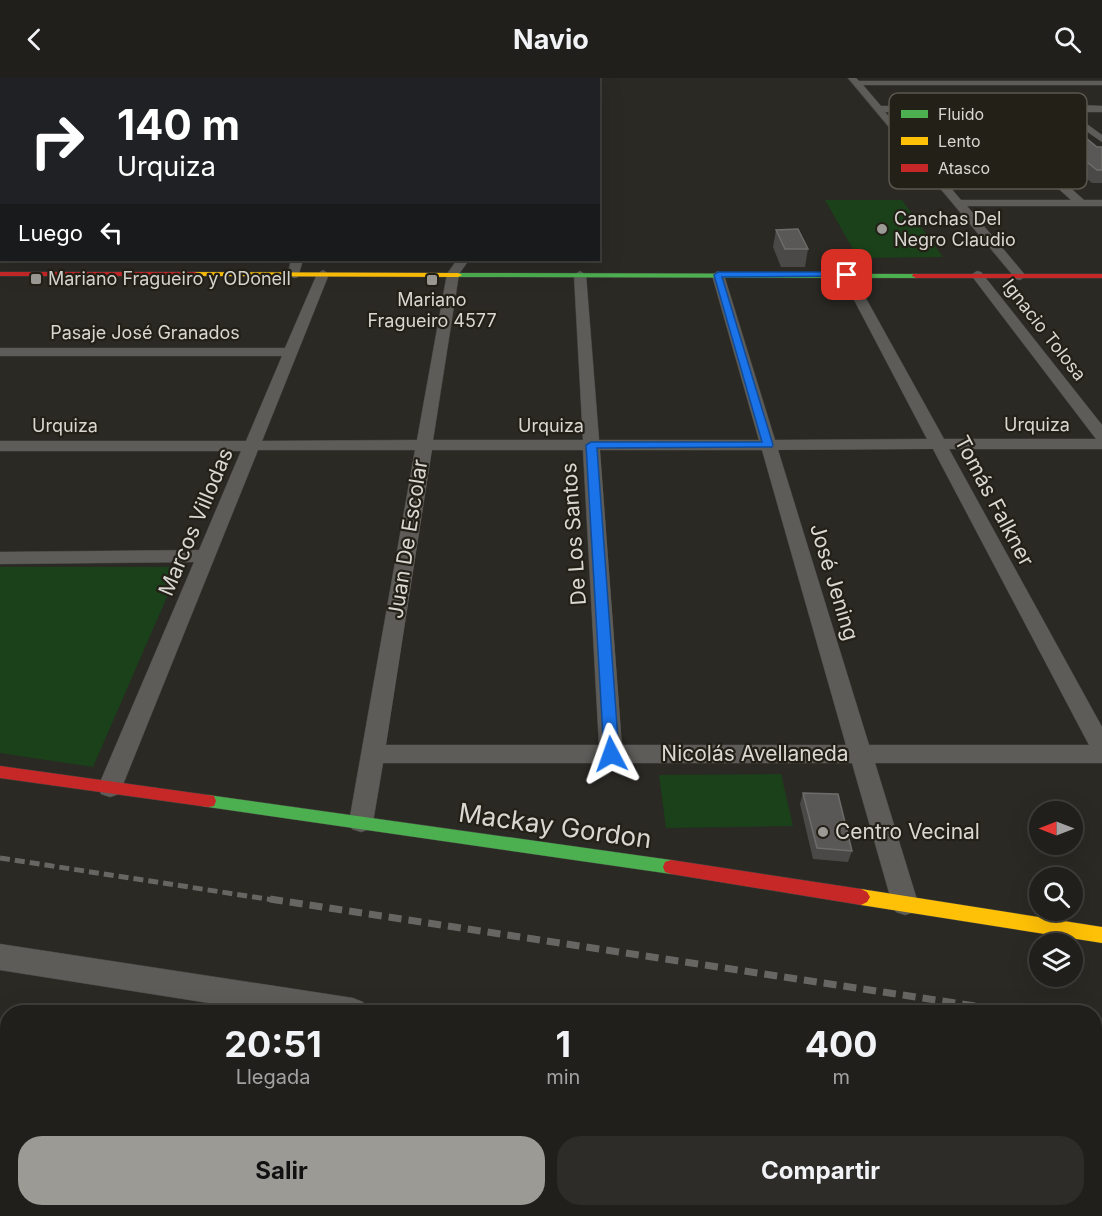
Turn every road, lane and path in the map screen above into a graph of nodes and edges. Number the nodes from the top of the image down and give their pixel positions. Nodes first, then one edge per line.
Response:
1 (1023, 80) edge
2 (854, 81) edge
3 (1102, 83) edge
4 (1040, 93) edge
5 (878, 109) junction
6 (889, 109) edge
7 (889, 122) edge
8 (1087, 129) edge
9 (1087, 140) edge
10 (1102, 140) edge
11 (946, 189) edge
12 (1066, 189) edge
13 (958, 203) junction
14 (1081, 203) junction
15 (1102, 203) edge
16 (297, 261) edge
17 (462, 261) edge
18 (0, 274) edge
19 (294, 274) junction
20 (323, 274) junction
21 (453, 274) junction
22 (580, 275) junction
23 (718, 275) junction
24 (847, 275) junction
25 (977, 275) junction
26 (1020, 276) junction
27 (1102, 276) edge
28 (0, 352) edge
29 (290, 352) junction
30 (1102, 436) edge
31 (1102, 444) edge
32 (252, 445) junction
33 (423, 445) junction
34 (591, 445) junction
35 (768, 445) junction
36 (938, 445) junction
37 (0, 446) edge
38 (206, 556) junction
39 (0, 558) edge
40 (1102, 748) edge
41 (372, 754) junction
42 (611, 754) junction
43 (860, 754) junction
44 (1102, 754) edge
45 (0, 772) edge
46 (110, 787) junction
47 (361, 822) junction
48 (905, 903) junction
49 (1102, 935) edge
50 (0, 957) edge
51 (308, 1005) edge

1 - 2 street
1 - 3 street
1 - 4 street
2 - 5 street
5 - 6 street
5 - 7 street
8 - 10 street
9 - 10 street
11 - 13 street
12 - 14 street
13 - 14 street
13 - 26 street
14 - 15 street
16 - 19 street
17 - 21 street, Juan De Escolar
18 - 19 main road
19 - 20 main road
20 - 21 main road
20 - 29 street, Marcos Villodas
21 - 22 main road
21 - 33 street, Juan De Escolar
22 - 23 main road
22 - 34 street, De Los Santos
23 - 24 main road
23 - 35 street, José Jening
24 - 25 main road
24 - 36 street, Tomás Falkner
25 - 26 main road
25 - 30 street, Ignacio Tolosa
26 - 27 main road
28 - 29 street, Pasaje José Granados
29 - 32 street, Marcos Villodas
31 - 36 street, Urquiza
32 - 33 street, Urquiza
32 - 37 street, Urquiza
32 - 38 street, Marcos Villodas
33 - 34 street, Urquiza
33 - 41 street, Juan De Escolar
34 - 35 street, Urquiza
34 - 42 street, De Los Santos
35 - 36 street, Urquiza
35 - 43 street, José Jening
36 - 40 street, Tomás Falkner
38 - 39 street
38 - 46 street, Marcos Villodas
41 - 42 street, Nicolás Avellaneda
41 - 47 street, Juan De Escolar
42 - 43 street, Nicolás Avellaneda
43 - 44 street, Nicolás Avellaneda
43 - 48 street, José Jening
45 - 46 main road, Mackay Gordon
46 - 47 main road, Mackay Gordon
47 - 48 main road, Mackay Gordon
48 - 49 main road, Mackay Gordon
50 - 51 street

